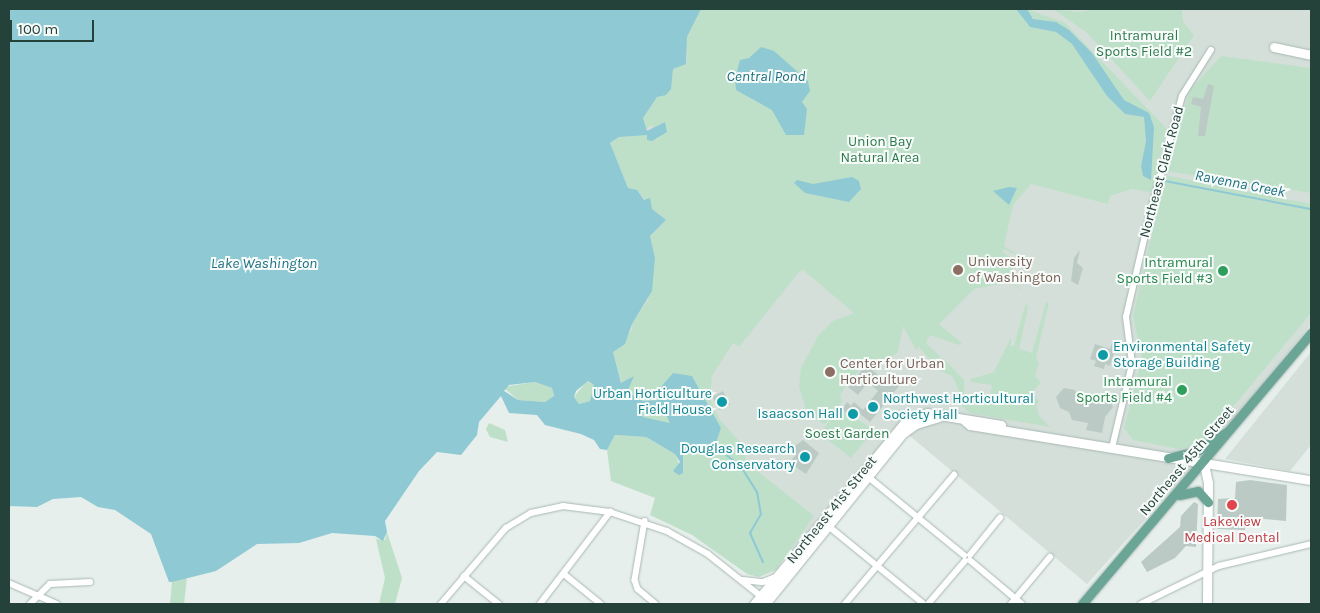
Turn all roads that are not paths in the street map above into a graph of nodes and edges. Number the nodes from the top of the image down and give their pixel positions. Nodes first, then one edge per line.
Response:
1 (1274, 47) dead end
2 (1211, 50) dead end
3 (1311, 55) edge
4 (1311, 333) edge
5 (1235, 426) junction
6 (1112, 448) junction
7 (1168, 458) junction
8 (1204, 464) junction
9 (865, 474) junction
10 (954, 475) dead end
11 (1311, 480) edge
12 (1176, 496) junction
13 (1208, 502) junction
14 (610, 512) junction
15 (918, 517) junction
16 (1000, 518) dead end
17 (645, 522) junction
18 (825, 523) junction
19 (1311, 544) edge
20 (1050, 557) dead end
21 (967, 558) junction
22 (877, 566) junction
23 (1207, 570) junction
24 (564, 574) junction
25 (464, 576) junction
26 (777, 576) junction
27 (739, 578) junction
28 (90, 582) dead end
29 (9, 583) edge
30 (40, 598) junction
31 (1015, 599) junction
32 (764, 600) edge
33 (30, 604) edge
34 (57, 604) edge
35 (442, 604) edge
36 (499, 604) edge
37 (540, 604) edge
38 (601, 604) edge
39 (656, 604) edge
40 (754, 604) edge
41 (846, 604) edge
42 (926, 604) edge
43 (1011, 604) edge
44 (1022, 604) edge
45 (1082, 604) edge
46 (1142, 604) edge
47 (1207, 604) edge

1 - 3 street
2 - 6 street, Northeast Clark Road
4 - 5 main road, Northeast 45th Street
5 - 7 main road
5 - 8 main road, Northeast 45th Street
6 - 7 street, Northeast 41st Street
6 - 9 street, Northeast 41st Street
7 - 8 street, Northeast 41st Street
8 - 11 street, Northeast 41st Street
8 - 12 main road, Northeast 45th Street
8 - 13 street
9 - 15 street
9 - 18 street, Northeast 41st Street
10 - 15 street
12 - 13 main road
12 - 45 main road, Northeast 45th Street
13 - 23 street
14 - 17 street
14 - 24 street
14 - 25 street
15 - 21 street
15 - 22 street
16 - 21 street
17 - 27 street
17 - 39 street
18 - 22 street
18 - 26 street, Northeast 41st Street
18 - 32 street, Northeast 41st Street
19 - 23 street
20 - 31 street
21 - 31 street
21 - 42 street
22 - 41 street
22 - 42 street
23 - 46 street
23 - 47 street
24 - 37 street
24 - 38 street
25 - 35 street
25 - 36 street
26 - 27 street
26 - 32 street, Northeast 41st Street
27 - 32 street
28 - 30 street
29 - 30 street
30 - 33 street
30 - 34 street
31 - 43 street
31 - 44 street
32 - 40 street, Northeast 41st Street

